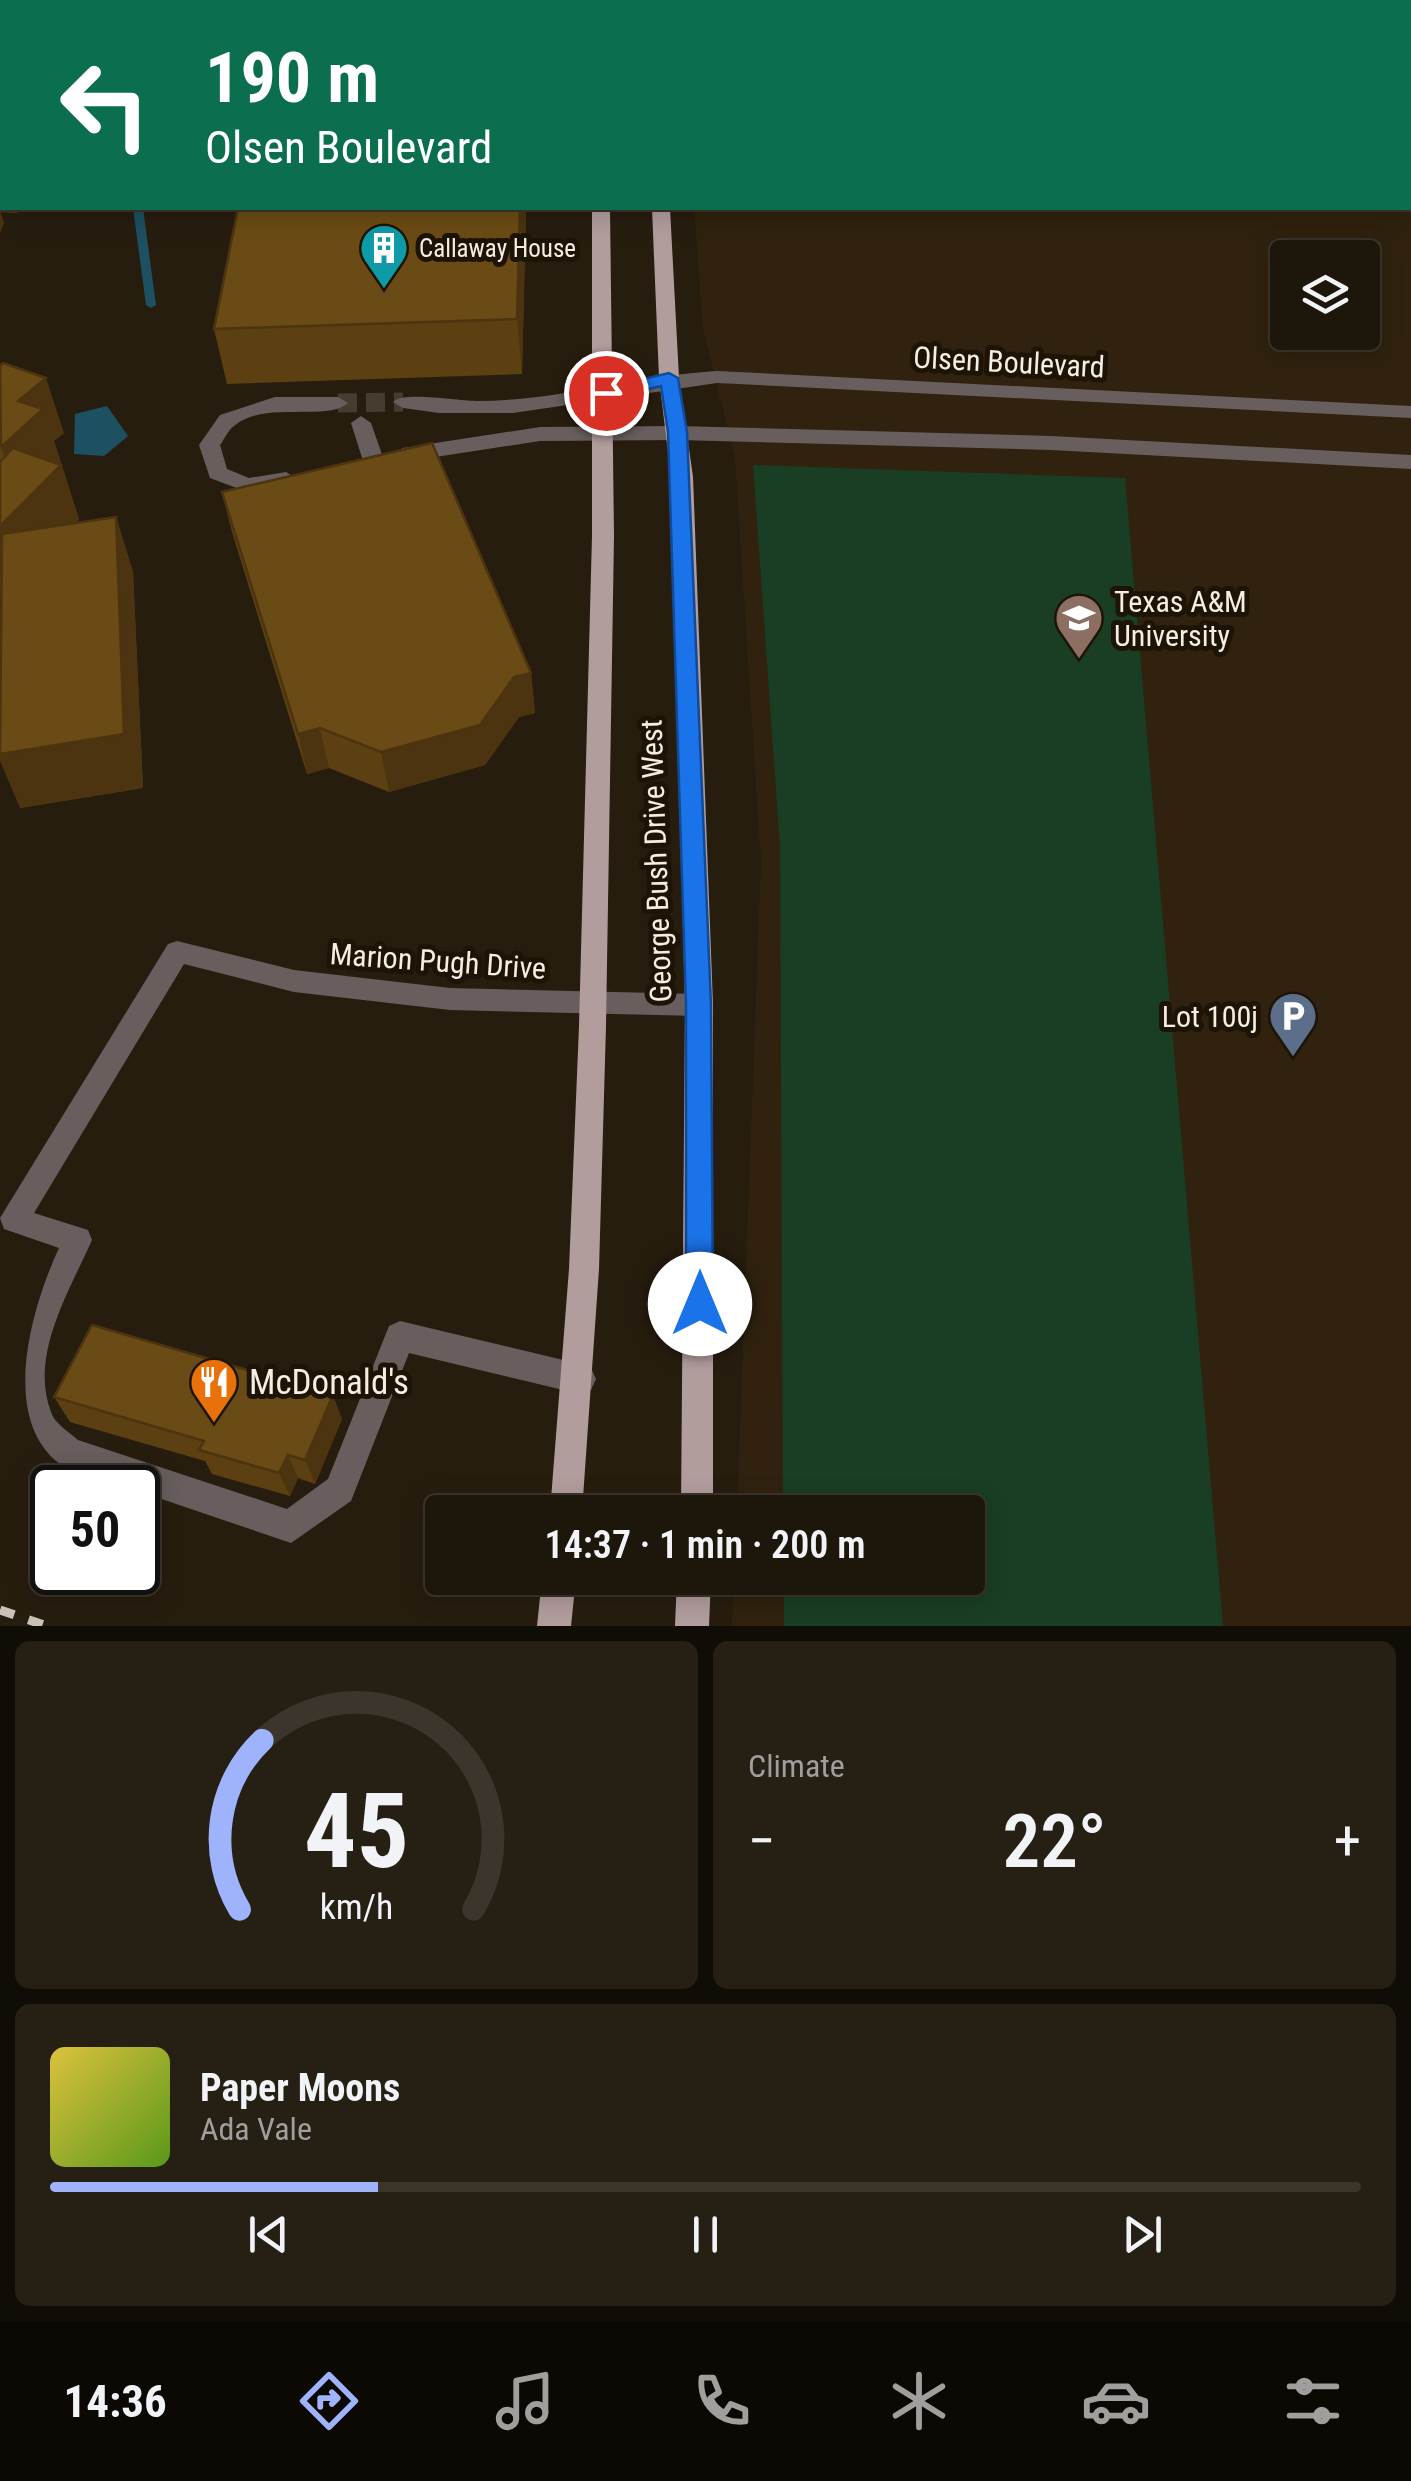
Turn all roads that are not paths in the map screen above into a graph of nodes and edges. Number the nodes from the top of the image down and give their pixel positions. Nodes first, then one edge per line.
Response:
1 (601, 210) edge
2 (661, 210) edge
3 (669, 378) junction
4 (606, 393) junction
5 (403, 402) tunnel mouth
6 (338, 403) tunnel mouth
7 (444, 409) junction
8 (1411, 412) edge
9 (361, 423) dead end
10 (678, 432) junction
11 (605, 434) junction
12 (447, 448) junction
13 (1411, 462) edge
14 (363, 463) junction
15 (304, 475) edge
16 (386, 496) edge
17 (593, 1004) junction
18 (698, 1005) junction
19 (580, 1379) junction
20 (568, 1495) edge
21 (697, 1495) edge
22 (558, 1595) edge
23 (693, 1595) edge
24 (554, 1626) edge
25 (692, 1626) edge

1 - 4 main road, George Bush Drive West
2 - 3 main road, George Bush Drive West
3 - 4 street, Olsen Boulevard
3 - 8 street, Olsen Boulevard
3 - 10 main road, George Bush Drive West
4 - 7 street, Olsen Boulevard
4 - 11 main road, George Bush Drive West
5 - 7 street, Olsen Boulevard
6 - 15 street
7 - 12 street
9 - 14 street
10 - 11 street
10 - 13 street
10 - 18 main road, George Bush Drive West
11 - 12 street
11 - 17 main road, George Bush Drive West
12 - 14 street
14 - 16 street
17 - 18 street, Marion Pugh Drive
17 - 19 main road, George Bush Drive West
17 - 19 street, Marion Pugh Drive
18 - 21 main road, George Bush Drive West
19 - 20 main road, George Bush Drive West
22 - 24 main road
23 - 25 main road

